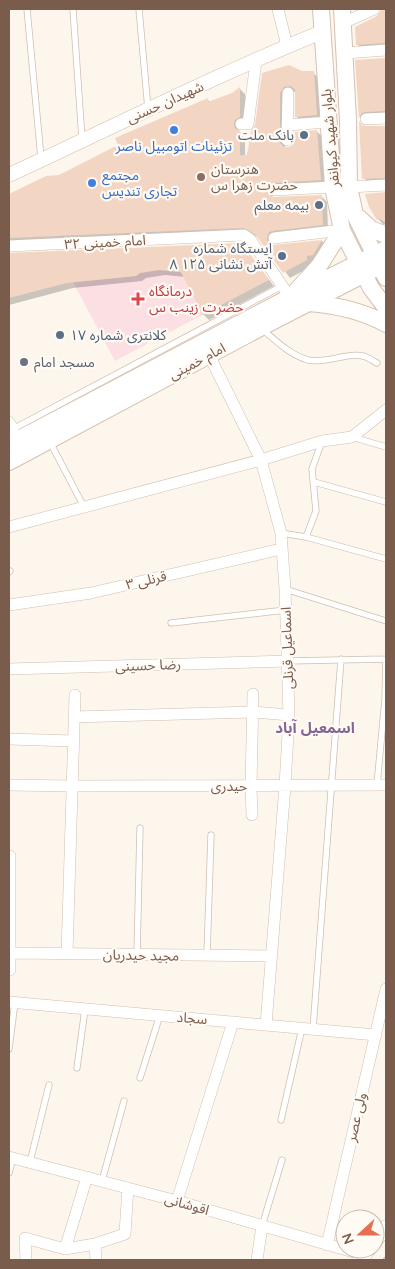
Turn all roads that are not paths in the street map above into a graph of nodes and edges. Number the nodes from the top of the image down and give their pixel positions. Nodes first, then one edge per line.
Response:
1 (27, 9) edge
2 (73, 9) edge
3 (140, 9) edge
4 (278, 9) edge
5 (321, 9) edge
6 (374, 9) edge
7 (343, 16) edge
8 (322, 32) junction
9 (287, 46) junction
10 (386, 50) edge
11 (345, 53) junction
12 (256, 61) junction
13 (288, 93) dead end
14 (148, 110) junction
15 (386, 118) edge
16 (366, 119) dead end
17 (328, 122) junction
18 (241, 124) dead end
19 (287, 124) junction
20 (82, 140) junction
21 (287, 140) dead end
22 (41, 160) junction
23 (9, 175) edge
24 (386, 185) edge
25 (341, 187) junction
26 (274, 190) dead end
27 (355, 214) junction
28 (342, 230) junction
29 (386, 235) edge
30 (274, 238) dead end
31 (9, 246) edge
32 (383, 262) edge
33 (361, 269) junction
34 (286, 292) junction
35 (308, 303) junction
36 (386, 308) edge
37 (386, 324) edge
38 (260, 328) junction
39 (208, 355) junction
40 (377, 364) dead end
41 (386, 410) edge
42 (10, 431) edge
43 (352, 437) junction
44 (49, 440) junction
45 (322, 440) junction
46 (386, 447) edge
47 (262, 460) junction
48 (9, 462) edge
49 (314, 482) junction
50 (386, 502) edge
51 (84, 507) junction
52 (9, 527) edge
53 (281, 533) junction
54 (306, 537) junction
55 (281, 549) junction
56 (386, 559) edge
57 (285, 589) junction
58 (9, 605) edge
59 (286, 610) junction
60 (386, 621) edge
61 (171, 623) dead end
62 (341, 659) junction
63 (386, 659) edge
64 (288, 661) junction
65 (9, 669) edge
66 (253, 694) dead end
67 (75, 695) dead end
68 (386, 699) edge
69 (253, 712) junction
70 (289, 715) junction
71 (74, 717) junction
72 (9, 739) edge
73 (73, 741) junction
74 (9, 784) edge
75 (332, 785) junction
76 (382, 785) edge
77 (72, 786) junction
78 (251, 786) junction
79 (285, 786) junction
80 (252, 815) dead end
81 (140, 828) dead end
82 (211, 835) dead end
83 (9, 856) edge
84 (10, 953) edge
85 (66, 954) junction
86 (137, 955) junction
87 (207, 956) junction
88 (272, 956) junction
89 (10, 970) edge
90 (386, 989) edge
91 (12, 1002) edge
92 (85, 1008) junction
93 (160, 1015) junction
94 (233, 1022) junction
95 (266, 1025) junction
96 (308, 1028) junction
97 (376, 1035) junction
98 (9, 1050) edge
99 (77, 1068) dead end
100 (140, 1078) dead end
101 (49, 1085) dead end
102 (124, 1101) dead end
103 (281, 1120) dead end
104 (11, 1158) edge
105 (282, 1160) dead end
106 (30, 1162) junction
107 (9, 1173) edge
108 (87, 1177) junction
109 (102, 1181) junction
110 (128, 1188) junction
111 (177, 1201) junction
112 (262, 1226) junction
113 (95, 1244) junction
114 (327, 1245) junction
115 (335, 1247) edge
116 (65, 1250) junction
117 (26, 1260) edge
118 (96, 1260) edge
119 (257, 1260) edge

1 - 22 lane
2 - 20 lane
3 - 14 lane
4 - 9 street
5 - 8 main road, بلوار شهید کیوانفر
6 - 7 street
7 - 8 main road
7 - 11 main road, بلوار شهید کیوانفر
8 - 9 street, شهیدان حسنی
8 - 17 main road, بلوار شهید کیوانفر
9 - 12 street, شهیدان حسنی
10 - 11 street
11 - 25 main road, بلوار شهید کیوانفر
12 - 14 street, شهیدان حسنی
12 - 18 street
13 - 19 street
14 - 20 street, شهیدان حسنی
15 - 16 street
17 - 19 street
17 - 25 main road, بلوار شهید کیوانفر
19 - 21 street
20 - 22 street, شهیدان حسنی
22 - 23 street, شهیدان حسنی
24 - 25 street
25 - 26 street
25 - 27 main road, بلوار شهید کیوانفر
25 - 28 main road, بلوار شهید کیوانفر
27 - 29 main road
27 - 32 main road, بلوار شهید کیوانفر
28 - 30 street
28 - 33 main road, بلوار شهید کیوانفر
28 - 34 main road
31 - 34 street, امام خمینی ۳۲
32 - 33 main road, امام خمینی
33 - 34 main road, امام خمینی
33 - 35 main road, امام خمینی
33 - 36 main road, بلوار شهید کیوانفر
34 - 42 main road, امام خمینی
35 - 37 main road
35 - 38 main road, امام خمینی
38 - 39 main road, امام خمینی
38 - 40 lane
39 - 44 main road, امام خمینی
39 - 47 street, اسماعیل قرنلی
41 - 43 street
43 - 45 street
43 - 46 lane
44 - 48 main road, امام خمینی
44 - 51 lane
45 - 47 street
45 - 49 lane
47 - 51 street
47 - 53 street, اسماعیل قرنلی
49 - 50 lane
49 - 54 lane
51 - 52 street
53 - 54 lane
53 - 55 street, اسماعیل قرنلی
54 - 56 lane
55 - 57 street, اسماعیل قرنلی
55 - 58 street, قرنلی ۳
57 - 59 street, اسماعیل قرنلی
57 - 60 lane
59 - 61 lane
59 - 64 street, اسماعیل قرنلی
62 - 63 lane
62 - 64 lane
62 - 75 lane
63 - 68 lane
64 - 65 street, رضا حسینی
64 - 70 street, اسماعیل قرنلی
66 - 69 street
67 - 71 street
68 - 76 lane
69 - 70 street
69 - 71 street
69 - 78 street
70 - 79 street, اسماعیل قرنلی
71 - 73 street
72 - 73 street
73 - 77 street
74 - 77 street, حیدری
75 - 76 street, حیدری
75 - 79 street, حیدری
75 - 96 lane
77 - 78 street, حیدری
77 - 85 street
78 - 79 street, حیدری
78 - 80 street
79 - 88 street, اسماعیل قرنلی
81 - 86 lane
82 - 87 lane
83 - 84 street
84 - 85 street, مجید حیدریان
84 - 89 street
85 - 86 street, مجید حیدریان
86 - 87 street, مجید حیدریان
87 - 88 street, مجید حیدریان
88 - 95 street, اسماعیل قرنلی
90 - 97 street, ولی عصر
91 - 92 street, سجاد
91 - 98 lane
92 - 93 street, سجاد
92 - 99 lane
93 - 94 street, سجاد
93 - 100 lane
94 - 95 street, سجاد
94 - 111 street
95 - 96 street, سجاد
96 - 97 street, سجاد
96 - 103 lane
97 - 114 street, ولی عصر
101 - 106 lane
102 - 109 lane
104 - 106 street, اقوشانی
104 - 107 lane
105 - 112 lane
106 - 108 street, اقوشانی
108 - 109 street, اقوشانی
108 - 116 street
109 - 110 street, اقوشانی
110 - 111 street, اقوشانی
110 - 113 street
111 - 112 street, اقوشانی
112 - 114 street, اقوشانی
112 - 119 street
113 - 116 street
113 - 118 street
114 - 115 street, اقوشانی
116 - 117 street

